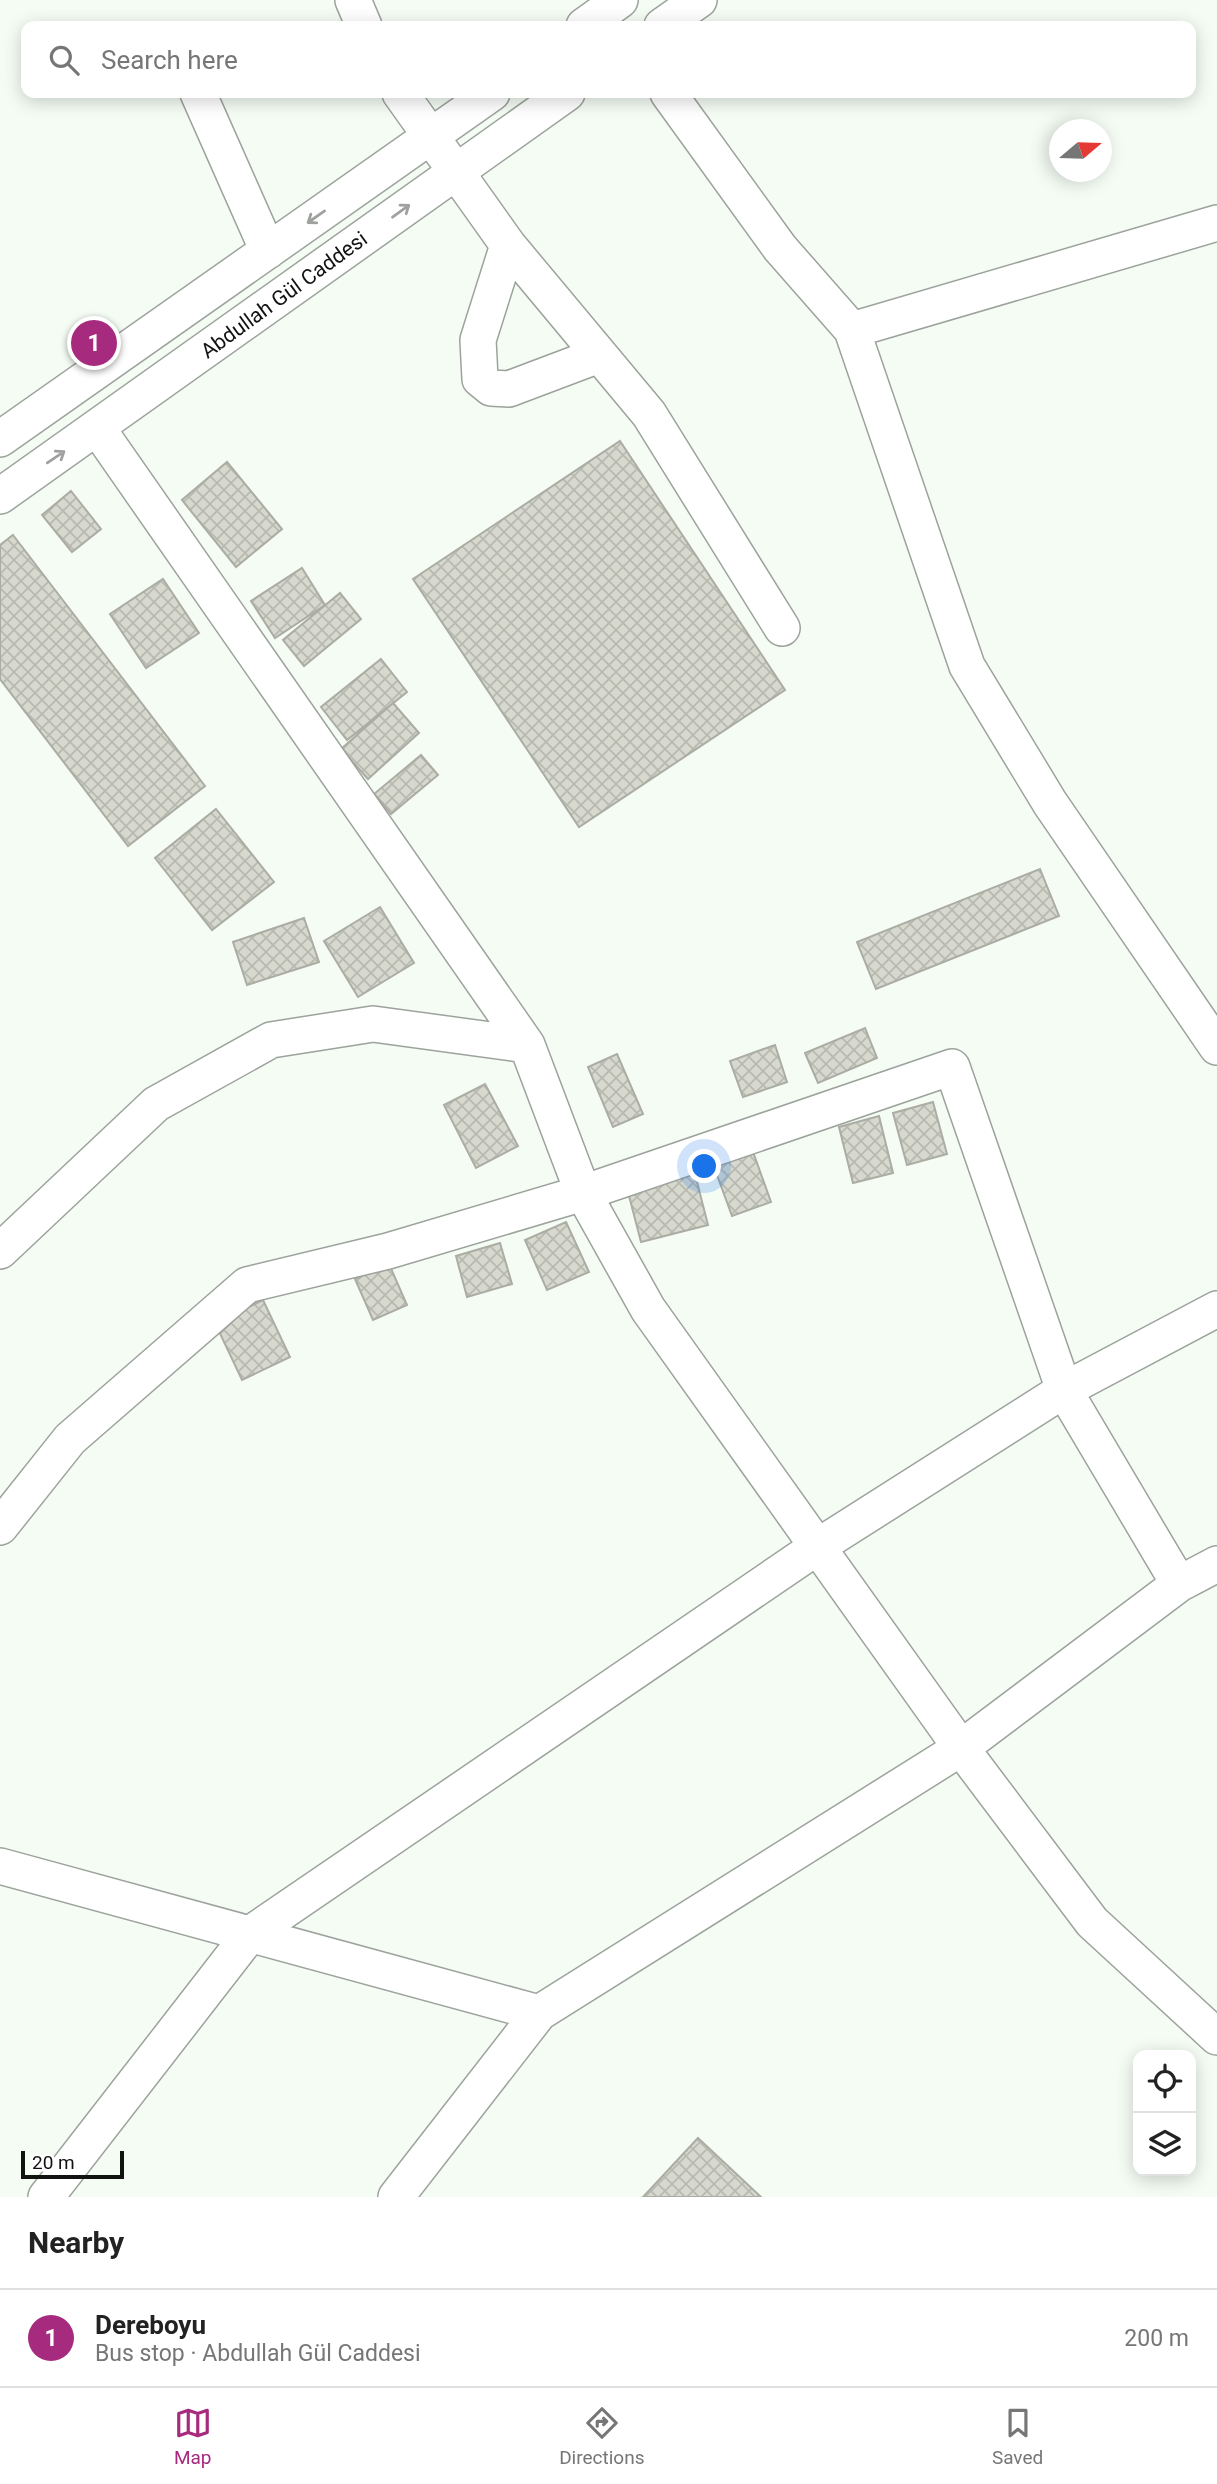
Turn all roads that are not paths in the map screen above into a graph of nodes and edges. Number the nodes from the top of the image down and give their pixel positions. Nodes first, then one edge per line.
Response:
1 (353, 0) edge
2 (621, 0) edge
3 (699, 0) edge
4 (362, 21) edge
5 (591, 21) edge
6 (669, 21) edge
7 (200, 98) edge
8 (403, 98) edge
9 (485, 98) edge
10 (560, 98) edge
11 (672, 98) edge
12 (430, 137) junction
13 (454, 173) junction
14 (1217, 223) edge
15 (508, 245) junction
16 (268, 251) junction
17 (199, 299) junction
18 (852, 330) junction
19 (227, 335) junction
20 (599, 355) junction
21 (98, 429) junction
22 (0, 439) edge
23 (0, 496) edge
24 (782, 628) dead end
25 (527, 1045) junction
26 (1217, 1047) edge
27 (583, 1194) junction
28 (0, 1251) edge
29 (1217, 1309) edge
30 (1064, 1390) junction
31 (0, 1527) edge
32 (817, 1546) junction
33 (1217, 1563) edge
34 (1179, 1584) junction
35 (961, 1748) junction
36 (0, 1866) edge
37 (250, 1934) junction
38 (539, 2013) junction
39 (1217, 2037) edge
40 (46, 2197) edge
41 (396, 2197) edge

1 - 4 street
2 - 5 street
3 - 6 street
7 - 16 street
8 - 12 street
9 - 12 street, Abdullah Gül Caddesi
10 - 13 street, Abdullah Gül Caddesi
11 - 18 street
12 - 13 street
12 -> 16 street, Abdullah Gül Caddesi
13 - 15 street
19 -> 13 street, Abdullah Gül Caddesi
14 - 18 street
15 - 20 street
15 - 20 street
16 - 17 street, Abdullah Gül Caddesi
17 - 19 street
17 - 22 street, Abdullah Gül Caddesi
18 - 26 street
19 - 21 street, Abdullah Gül Caddesi
20 - 24 street
23 -> 21 street, Abdullah Gül Caddesi
21 - 25 street
25 - 27 street
25 - 28 street
27 - 30 street
27 - 31 street
27 - 32 street
29 - 30 street
30 - 32 street
30 - 34 street
32 - 35 street
32 - 37 street
33 - 34 street
34 - 35 street
35 - 38 street
35 - 39 street
36 - 37 street
37 - 38 street
37 - 40 street
38 - 41 street

